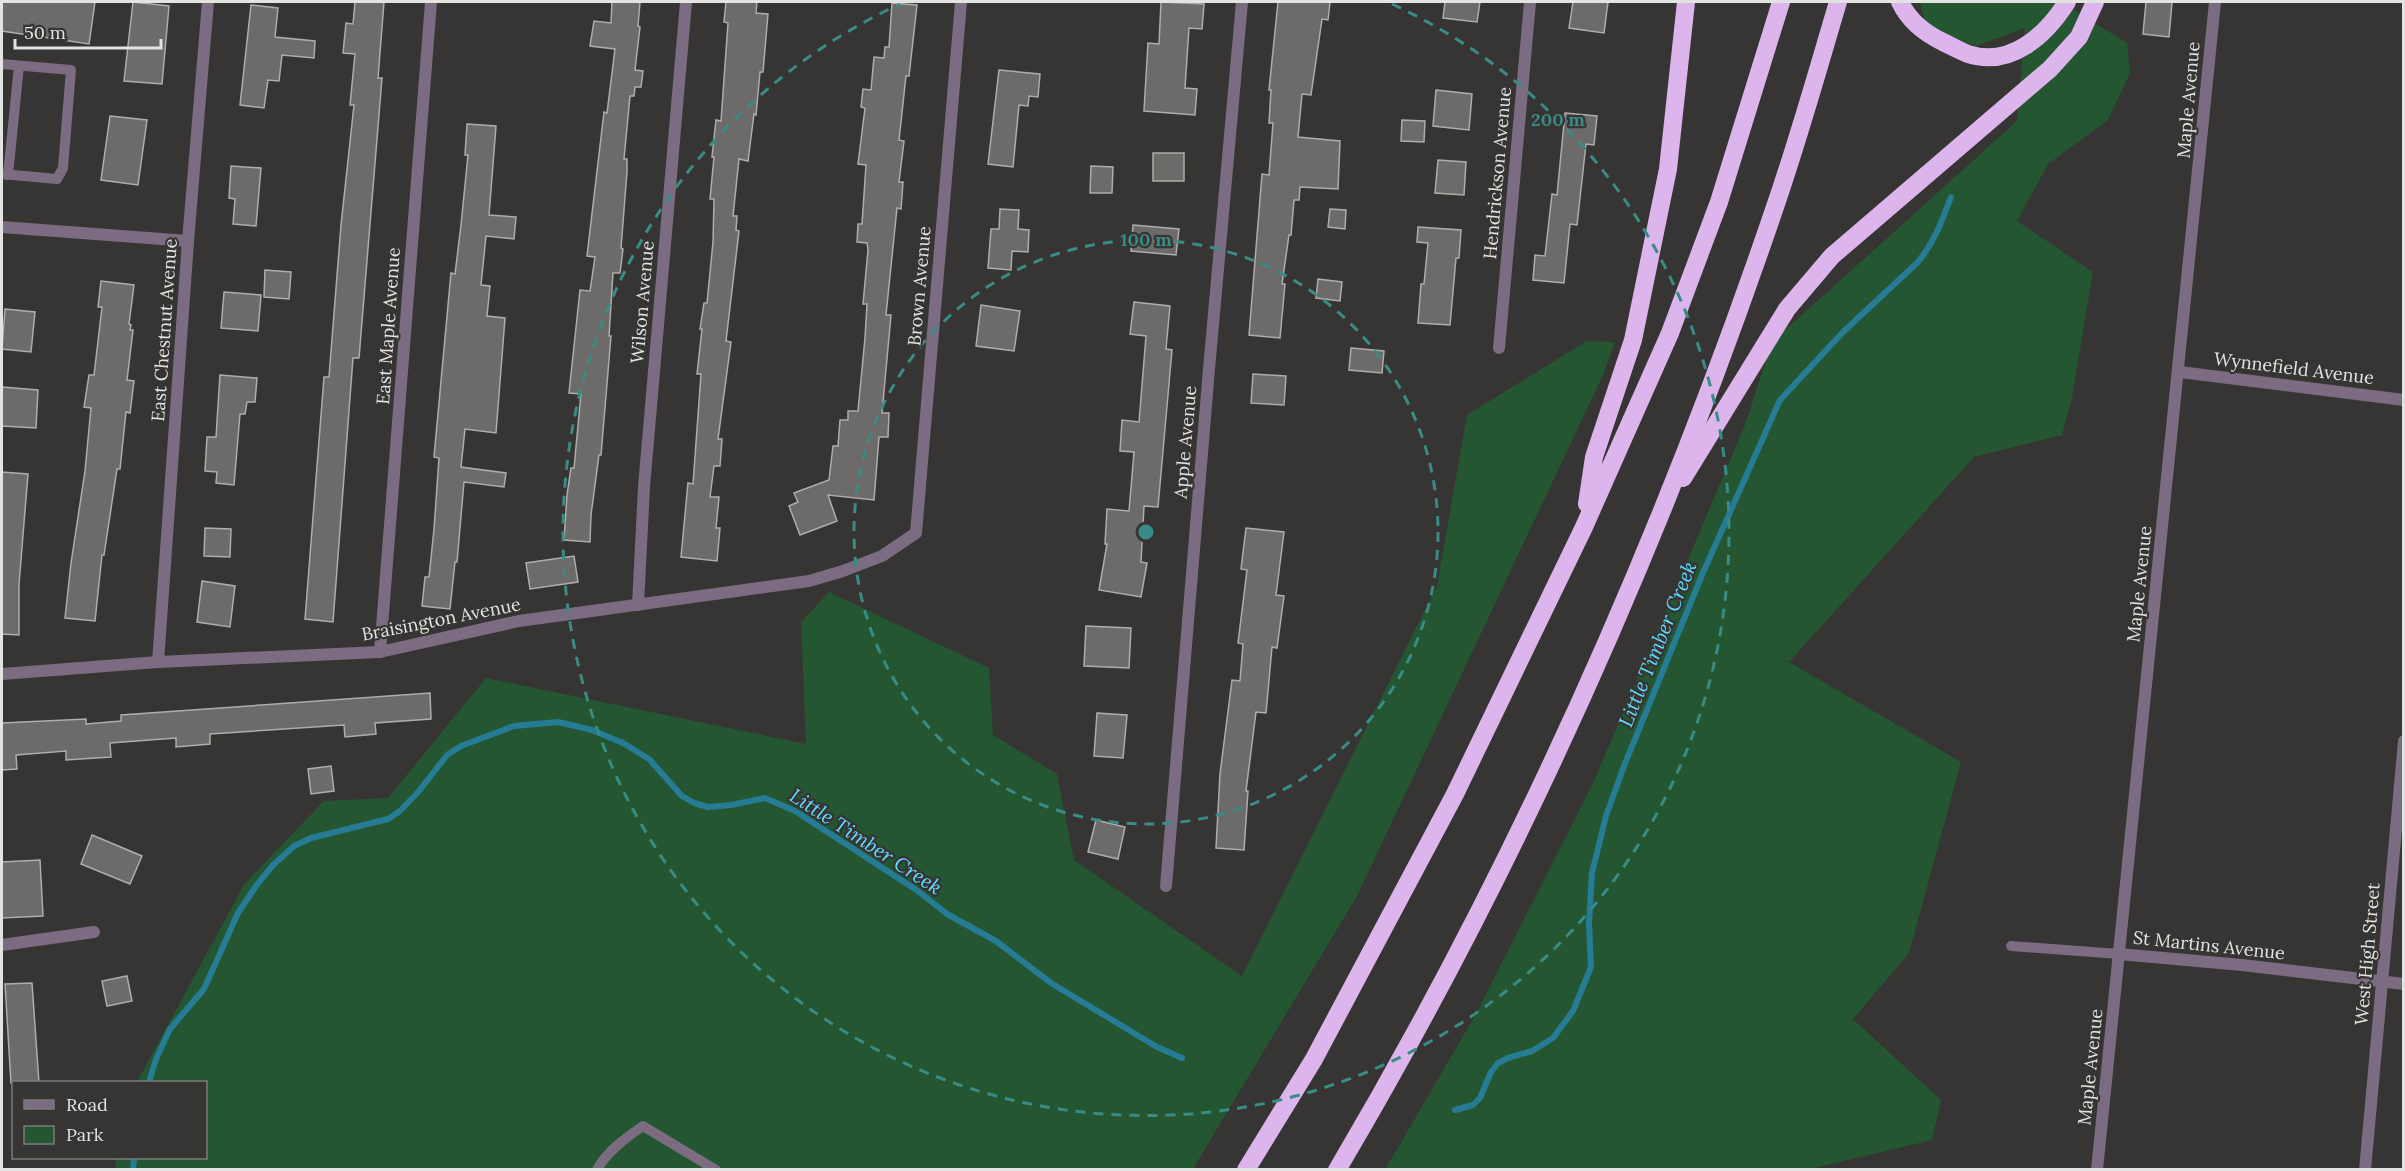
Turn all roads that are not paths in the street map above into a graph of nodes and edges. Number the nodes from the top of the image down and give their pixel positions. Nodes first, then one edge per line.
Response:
1 (208, 2) edge
2 (431, 2) edge
3 (686, 2) edge
4 (961, 2) edge
5 (1242, 2) edge
6 (1530, 2) edge
7 (1686, 2) edge
8 (1781, 2) edge
9 (1838, 2) edge
10 (1900, 2) edge
11 (2067, 2) edge
12 (2095, 2) edge
13 (2216, 2) edge
14 (2, 64) edge
15 (19, 66) junction
16 (5, 174) edge
17 (2, 227) edge
18 (188, 241) junction
19 (1499, 348) dead end
20 (2180, 372) junction
21 (2403, 400) edge
22 (1660, 515) junction
23 (1584, 527) junction
24 (882, 556) joint
25 (638, 605) junction
26 (380, 652) junction
27 (158, 662) junction
28 (2, 674) edge
29 (2403, 741) edge
30 (1166, 886) dead end
31 (94, 932) dead end
32 (2, 945) edge
33 (2011, 946) dead end
34 (2119, 954) junction
35 (2383, 982) junction
36 (2403, 984) edge
37 (597, 1170) edge
38 (716, 1170) edge
39 (1246, 1170) edge
40 (1337, 1170) edge
41 (2097, 1170) edge
42 (2365, 1170) edge

1 - 18 street, East Chestnut Avenue
2 - 26 street, East Maple Avenue
3 - 25 street, Wilson Avenue
4 - 24 street, Brown Avenue
5 - 30 street, Apple Avenue
6 - 19 street, Hendrickson Avenue
7 - 23 highway
8 - 23 highway
9 - 22 highway
10 - 11 highway
12 - 22 highway
13 - 20 street, Maple Avenue
14 - 15 lane
15 - 16 lane
15 - 16 lane
17 - 18 street
18 - 27 street, East Chestnut Avenue
20 - 21 street, Wynnefield Avenue
20 - 34 street, Maple Avenue
22 - 40 highway
23 - 39 highway
24 - 25 street, Braisington Avenue
25 - 26 street, Braisington Avenue
26 - 27 street, Braisington Avenue
27 - 28 street, Braisington Avenue
29 - 35 street, West High Street
31 - 32 street
33 - 34 lane, St Martins Avenue
34 - 35 street, St Martins Avenue
34 - 41 street, Maple Avenue
35 - 36 street, St Martins Avenue
35 - 42 street, West High Street
37 - 38 lane

